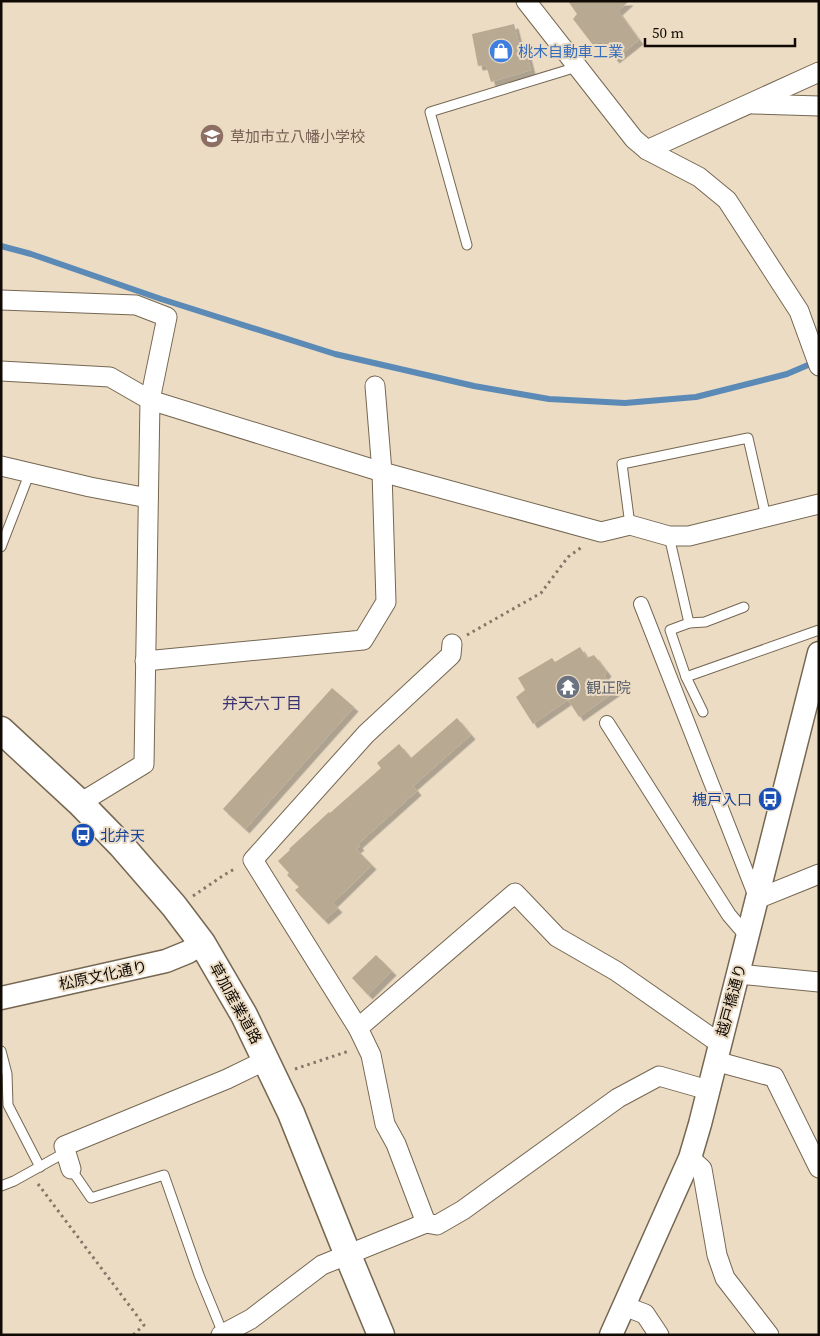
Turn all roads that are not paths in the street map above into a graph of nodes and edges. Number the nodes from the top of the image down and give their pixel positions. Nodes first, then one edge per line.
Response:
1 (526, 1) edge
2 (577, 67) junction
3 (819, 72) edge
4 (750, 104) junction
5 (819, 106) edge
6 (647, 150) junction
7 (467, 245) dead end
8 (1, 300) edge
9 (819, 366) edge
10 (1, 371) edge
11 (375, 386) dead end
12 (150, 400) junction
13 (1, 466) edge
14 (30, 472) junction
15 (382, 472) junction
16 (148, 498) junction
17 (819, 504) edge
18 (766, 517) junction
19 (630, 525) junction
20 (669, 536) junction
21 (1, 547) edge
22 (641, 604) dead end
23 (744, 607) dead end
24 (688, 623) junction
25 (819, 630) edge
26 (452, 644) road end
27 (819, 653) edge
28 (145, 661) junction
29 (686, 677) junction
30 (703, 712) dead end
31 (606, 723) dead end
32 (1, 730) edge
33 (80, 803) junction
34 (819, 874) edge
35 (757, 899) junction
36 (748, 936) junction
37 (202, 943) junction
38 (738, 974) junction
39 (819, 982) edge
40 (1, 998) edge
41 (362, 1036) junction
42 (1, 1051) edge
43 (717, 1052) junction
44 (266, 1060) junction
45 (708, 1090) junction
46 (690, 1158) junction
47 (68, 1161) junction
48 (40, 1167) junction
49 (819, 1168) edge
50 (1, 1186) edge
51 (426, 1223) junction
52 (347, 1254) junction
53 (624, 1306) junction
54 (222, 1334) edge
55 (381, 1335) edge
56 (611, 1335) edge
57 (659, 1335) edge
58 (769, 1335) edge

1 - 2 street
2 - 6 street
2 - 7 lane
3 - 4 street
4 - 5 street
4 - 6 street
6 - 9 street
8 - 12 street
10 - 12 street
11 - 15 street
12 - 15 street
12 - 16 street
13 - 14 street
14 - 16 street
14 - 21 lane
15 - 19 street
15 - 28 street
16 - 28 street
17 - 18 street
18 - 19 lane
18 - 20 street
19 - 20 street
20 - 24 lane
22 - 35 street
23 - 24 lane
24 - 29 lane
25 - 29 lane
26 - 41 street
27 - 35 street, 越戸橋通り
28 - 33 street
29 - 30 lane
31 - 36 street
32 - 33 main road, 草加産業道路
33 - 37 main road, 草加産業道路
34 - 35 street
35 - 36 street, 越戸橋通り
36 - 38 street, 越戸橋通り
37 - 40 street, 松原文化通り
37 - 44 main road, 草加産業道路
38 - 39 street
38 - 43 street, 越戸橋通り
41 - 43 street
41 - 51 street
42 - 48 lane
43 - 45 street, 越戸橋通り
43 - 49 street
44 - 47 street
44 - 52 main road, 草加産業道路
45 - 46 street, 越戸橋通り
45 - 51 street
46 - 53 street, 越戸橋通り
46 - 58 street
47 - 48 lane
47 - 54 lane
48 - 50 lane
51 - 52 street
52 - 54 street
52 - 55 main road, 草加産業道路
53 - 56 street, 越戸橋通り
53 - 57 street

